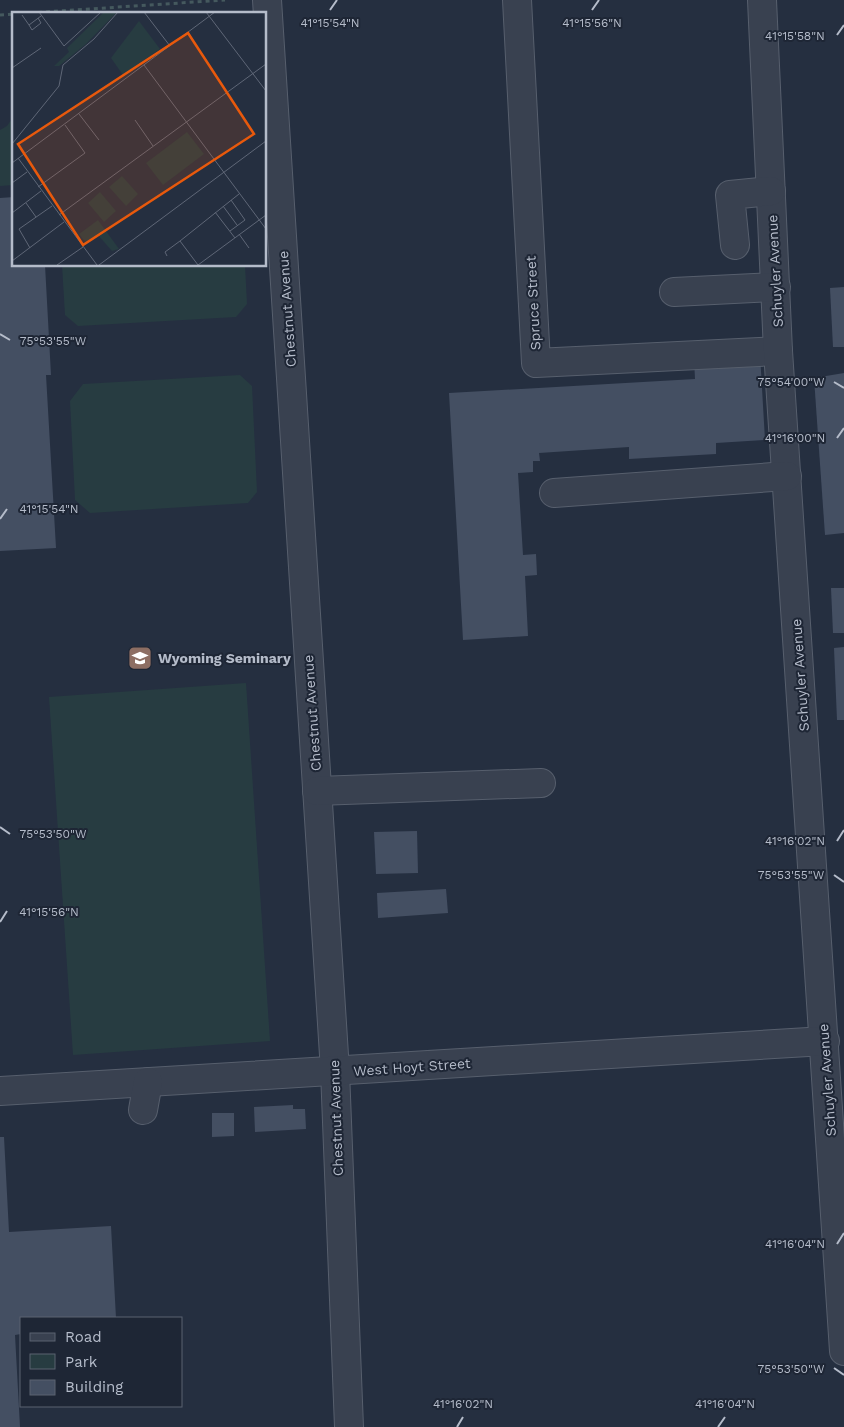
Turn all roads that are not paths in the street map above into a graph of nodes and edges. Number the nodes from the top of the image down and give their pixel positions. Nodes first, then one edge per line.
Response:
1 (267, 0) edge
2 (517, 0) edge
3 (762, 0) edge
4 (771, 191) junction
5 (735, 245) dead end
6 (776, 287) junction
7 (674, 292) dead end
8 (778, 351) junction
9 (787, 476) junction
10 (554, 493) dead end
11 (541, 783) dead end
12 (317, 791) junction
13 (825, 1041) junction
14 (335, 1071) junction
15 (148, 1082) junction
16 (0, 1091) edge
17 (143, 1110) dead end
18 (841, 1269) edge
19 (843, 1323) edge
20 (844, 1351) edge
21 (349, 1427) edge

1 - 12 street, Chestnut Avenue
2 - 8 street, Spruce Street
3 - 4 street, Schuyler Avenue
4 - 5 street
4 - 6 street, Schuyler Avenue
6 - 7 street
6 - 8 street, Schuyler Avenue
8 - 9 street, Schuyler Avenue
9 - 10 street
9 - 13 street, Schuyler Avenue
11 - 12 street
12 - 14 street, Chestnut Avenue
13 - 14 street, West Hoyt Street
13 - 18 street, Schuyler Avenue
14 - 15 street, West Hoyt Street
14 - 21 street, Chestnut Avenue
15 - 16 street, West Hoyt Street
15 - 17 street
18 - 19 street, Schuyler Avenue
19 - 20 street, Schuyler Avenue

